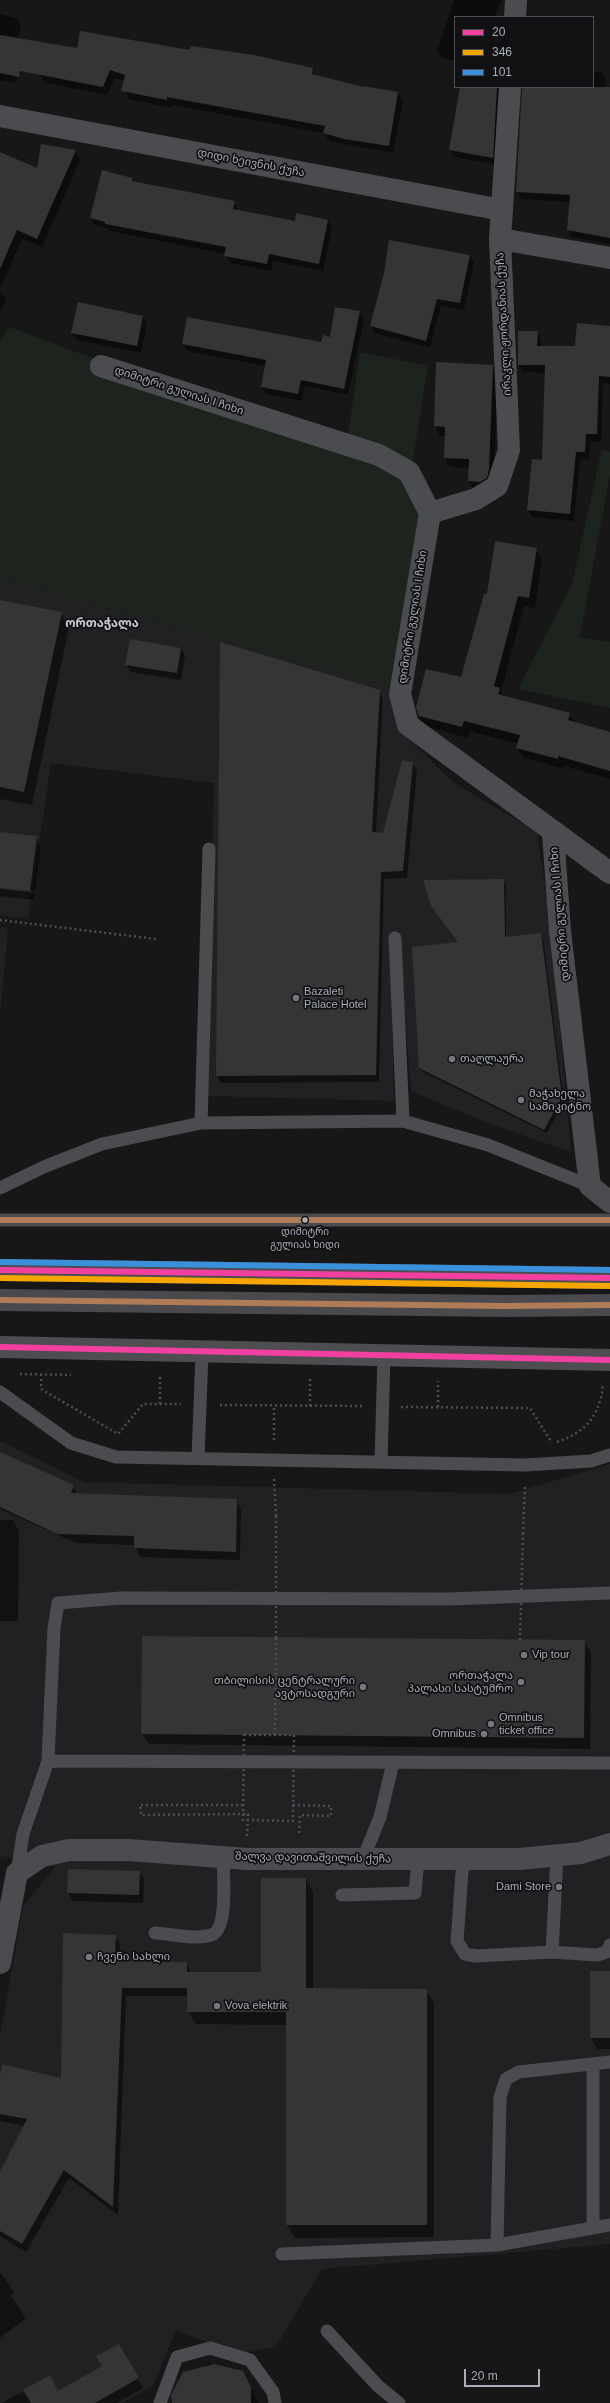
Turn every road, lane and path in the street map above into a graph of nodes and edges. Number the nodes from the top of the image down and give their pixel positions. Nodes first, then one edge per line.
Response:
1 (516, 0) edge
2 (515, 16) edge
3 (510, 88) edge
4 (0, 116) edge
5 (502, 210) junction
6 (500, 239) junction
7 (610, 258) edge
8 (101, 366) dead end
9 (430, 513) junction
10 (553, 833) junction
11 (208, 849) dead end
12 (610, 873) edge
13 (0, 920) edge
14 (394, 938) dead end
15 (156, 939) dead end
16 (403, 1121) junction
17 (200, 1123) junction
18 (590, 1186) junction
19 (0, 1188) edge
20 (610, 1202) edge
21 (0, 1220) edge
22 (610, 1220) edge
23 (0, 1270) edge
24 (610, 1278) edge
25 (0, 1300) edge
26 (610, 1305) edge
27 (0, 1347) edge
28 (202, 1353) junction
29 (384, 1355) junction
30 (610, 1360) edge
31 (41, 1374) dead end
32 (160, 1376) dead end
33 (310, 1377) dead end
34 (431, 1378) dead end
35 (438, 1378) junction
36 (446, 1378) dead end
37 (599, 1381) dead end
38 (0, 1392) edge
39 (160, 1404) junction
40 (186, 1404) dead end
41 (217, 1404) dead end
42 (310, 1406) junction
43 (394, 1406) dead end
44 (371, 1407) dead end
45 (438, 1407) junction
46 (610, 1454) edge
47 (198, 1458) junction
48 (381, 1462) junction
49 (525, 1465) junction
50 (276, 1516) dead end
51 (610, 1593) edge
52 (520, 1640) dead end
53 (275, 1735) junction
54 (48, 1761) junction
55 (244, 1762) junction
56 (294, 1762) junction
57 (393, 1763) junction
58 (610, 1763) edge
59 (243, 1805) junction
60 (293, 1805) junction
61 (299, 1834) dead end
62 (610, 1844) edge
63 (223, 1856) junction
64 (557, 1856) junction
65 (610, 1858) edge
66 (247, 1859) junction
67 (363, 1859) junction
68 (418, 1859) junction
69 (463, 1859) junction
70 (17, 1872) junction
71 (342, 1895) dead end
72 (155, 1933) dead end
73 (610, 1945) edge
74 (552, 1952) junction
75 (0, 1963) edge
76 (610, 2062) edge
77 (593, 2065) junction
78 (610, 2225) edge
79 (593, 2228) junction
80 (497, 2245) junction
81 (282, 2254) dead end
82 (327, 2331) dead end
83 (158, 2402) edge
84 (275, 2403) edge
85 (399, 2403) edge

1 - 2 street
3 - 5 street, ირაკლი ჟორდანიას ქუჩა
4 - 5 street, დიდი ხეივნის ქუჩა
5 - 6 street, ირაკლი ჟორდანიას ქუჩა
6 - 7 street
6 - 9 street, ირაკლი ჟორდანიას ქუჩა
8 - 9 street, დიმიტრი გულიას I ჩიხი
9 - 10 street, დიმიტრი გულიას I ჩიხი
10 - 12 street
10 - 18 street, დიმიტრი გულიას I ჩიხი
11 - 17 lane
13 - 15 path
14 - 16 lane
16 - 17 lane
16 - 18 lane
17 - 19 lane
18 - 20 street
21 - 22 lane
23 - 24 highway
25 - 26 main road
27 - 28 highway
28 - 29 highway
28 - 47 lane
29 - 30 highway
29 - 48 lane
31 - 39 path
32 - 39 path
33 - 42 path
34 - 35 path
35 - 36 path
35 - 45 path
37 - 45 path
38 - 47 lane
39 - 40 path
41 - 42 path
42 - 44 path
43 - 45 path
46 - 49 lane
47 - 48 lane
48 - 49 lane
49 - 52 path, bridge
50 - 53 path, bridge
51 - 54 lane
53 - 55 path, bridge
53 - 56 path, bridge
54 - 55 lane
54 - 70 lane
55 - 56 lane
55 - 59 path, bridge
56 - 57 lane
56 - 60 path, bridge
57 - 58 lane
57 - 67 lane
59 - 60 path, bridge
59 - 66 path
60 - 61 path
62 - 64 street, შალვა დავითაშვილის ქუჩა
62 - 65 lane
63 - 66 street, შალვა დავითაშვილის ქუჩა
63 - 70 street, შალვა დავითაშვილის ქუჩა
63 - 72 lane
64 - 69 street, შალვა დავითაშვილის ქუჩა
64 - 74 lane
66 - 67 street, შალვა დავითაშვილის ქუჩა
67 - 68 street, შალვა დავითაშვილის ქუჩა
68 - 69 street, შალვა დავითაშვილის ქუჩა
68 - 71 lane
69 - 74 lane
70 - 75 street
73 - 74 lane
76 - 77 lane
77 - 79 lane
77 - 80 lane
78 - 79 lane
79 - 80 lane
80 - 81 lane
82 - 85 lane
83 - 84 lane

